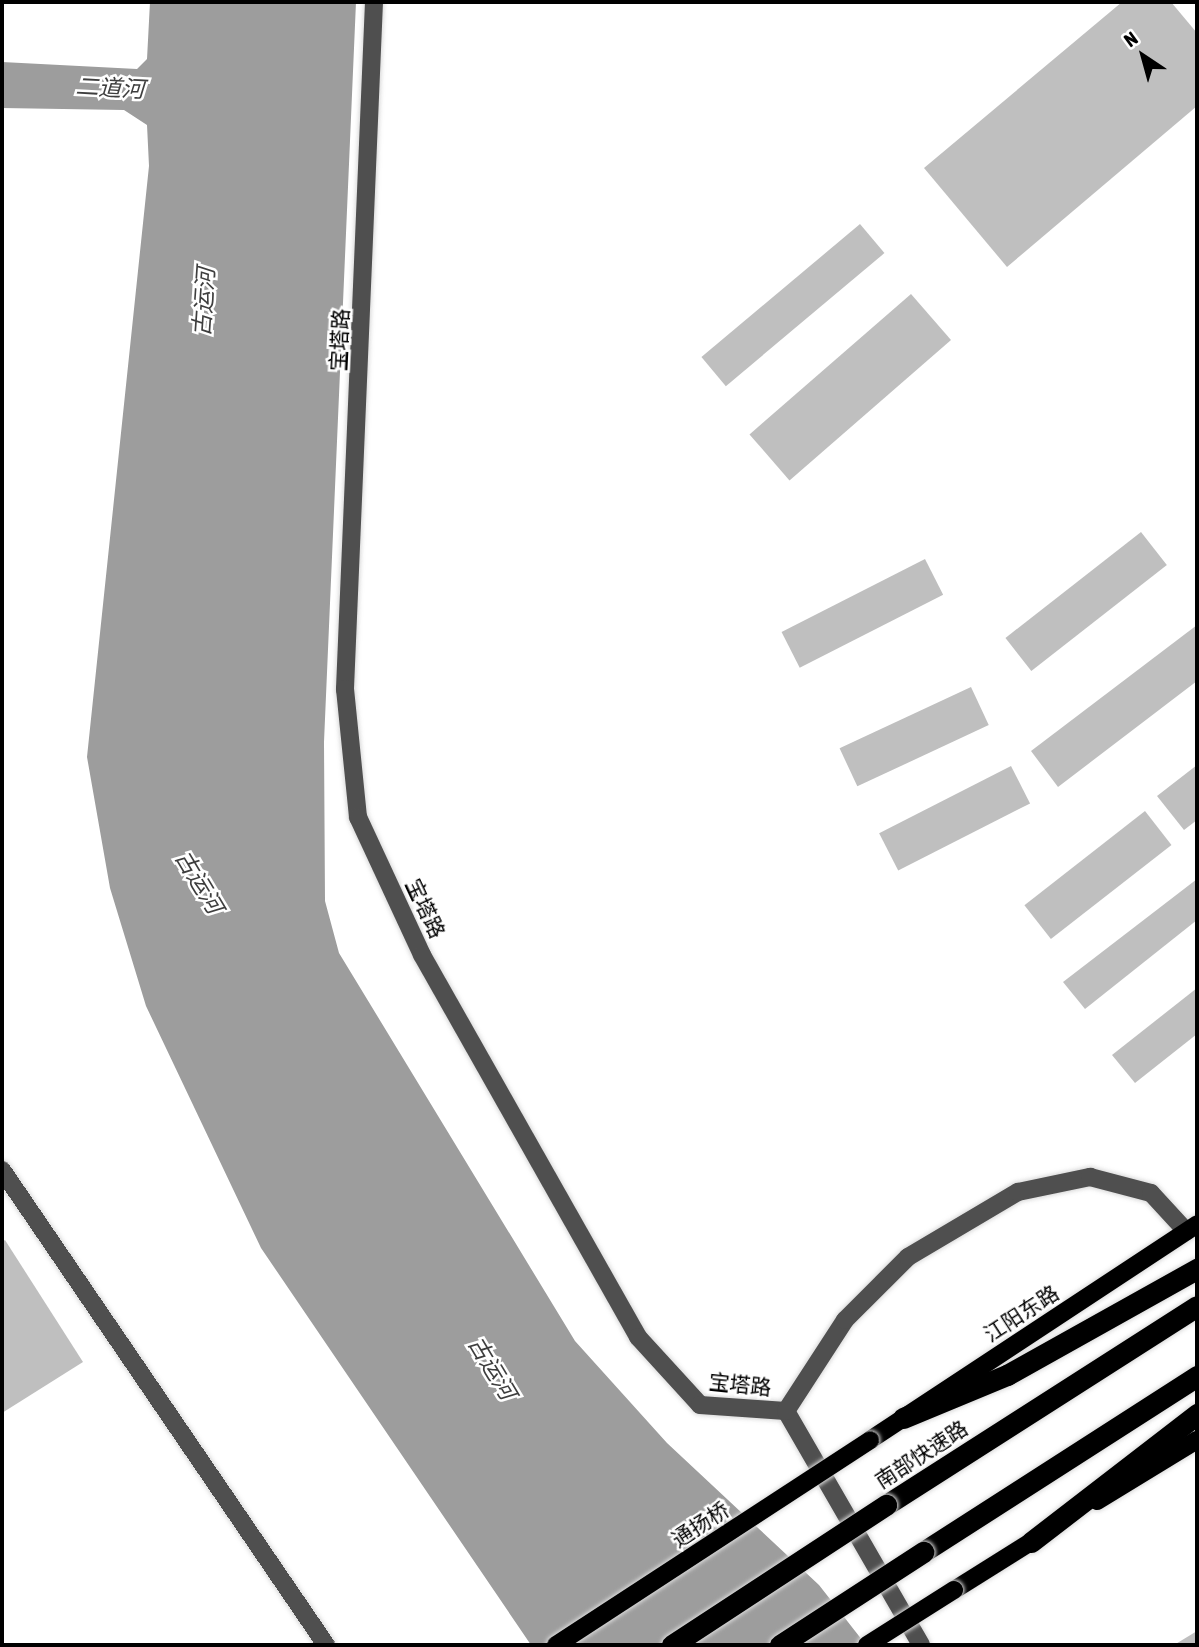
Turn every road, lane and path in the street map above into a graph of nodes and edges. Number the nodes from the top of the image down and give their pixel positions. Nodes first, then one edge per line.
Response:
1 (374, 2) edge
2 (2, 1170) edge
3 (1192, 1228) edge
4 (1197, 1269) edge
5 (1197, 1306) edge
6 (1197, 1376) edge
7 (786, 1411) junction
8 (1197, 1414) edge
9 (903, 1418) junction
10 (870, 1440) joint
11 (1197, 1440) edge
12 (1031, 1542) junction
13 (326, 1645) edge
14 (556, 1645) edge
15 (672, 1645) edge
16 (779, 1645) edge
17 (867, 1645) edge
18 (921, 1645) edge

1 - 7 street, 宝塔路
2 - 13 street
3 - 7 street
3 - 9 main road, 江阳东路
4 - 9 highway
5 - 15 highway, 南部快速路, bridge
6 - 16 highway, bridge
7 - 18 street, 宝塔路
8 - 12 highway
9 - 10 main road, 江阳东路
10 - 14 main road, 通扬桥, bridge
11 - 12 main road
12 - 17 main road, bridge

